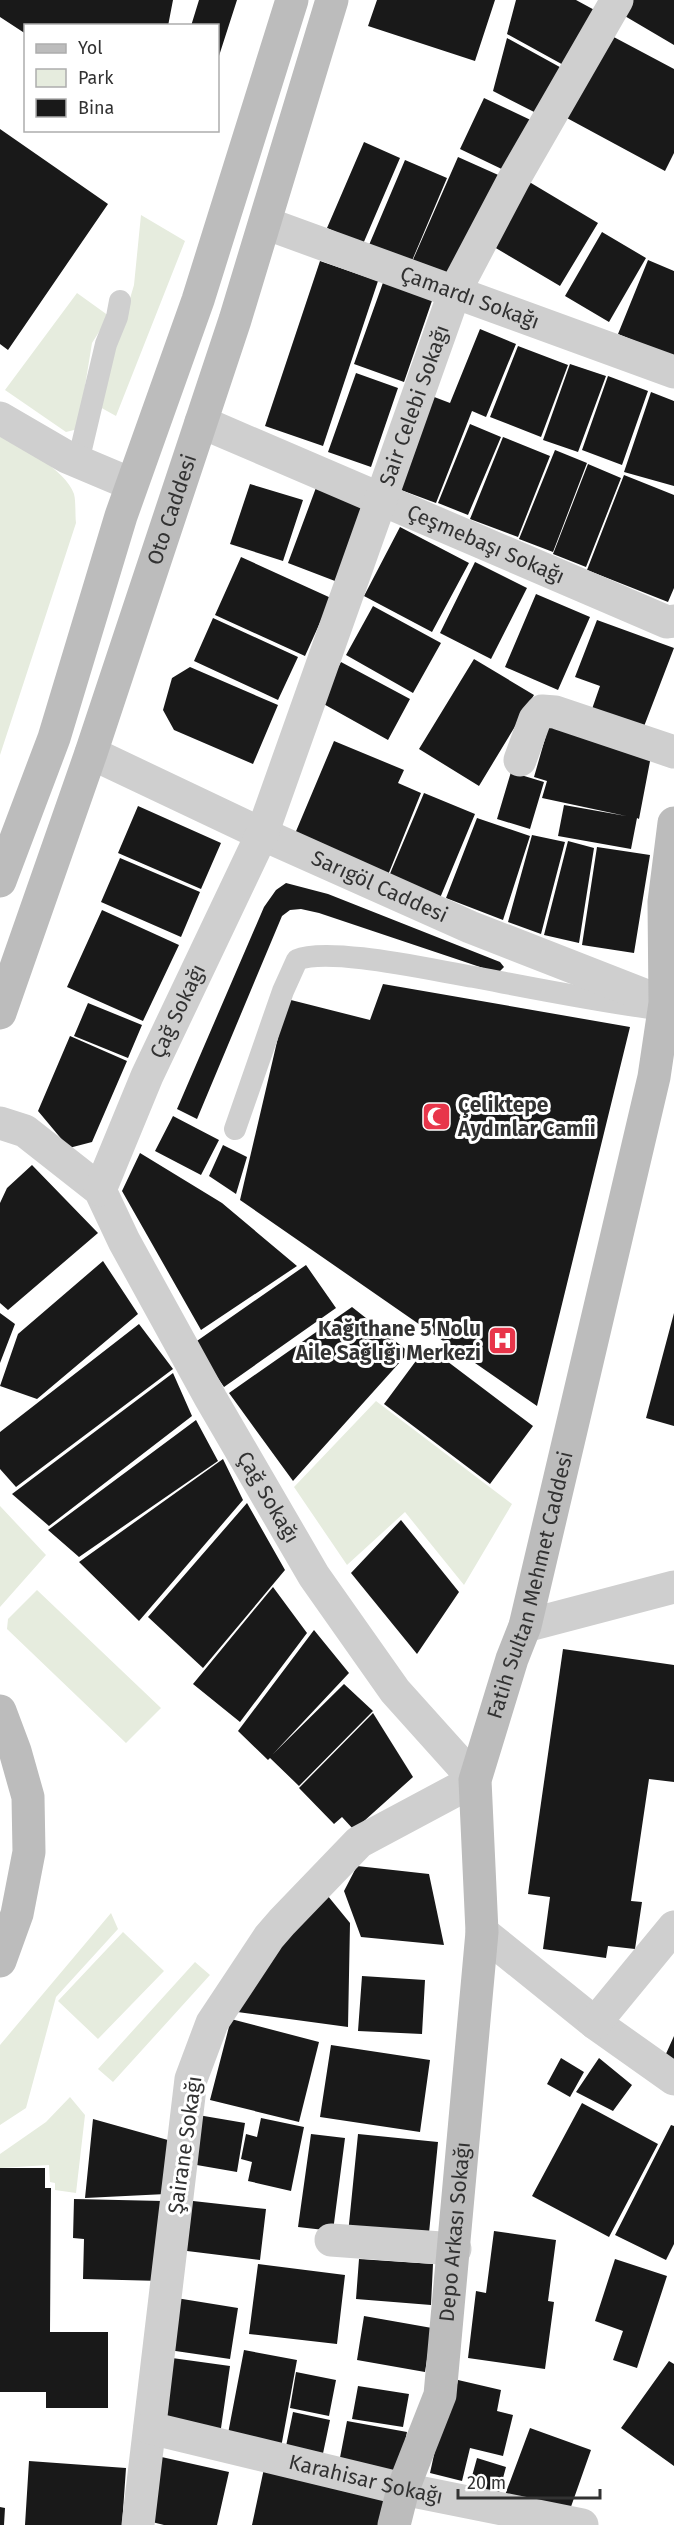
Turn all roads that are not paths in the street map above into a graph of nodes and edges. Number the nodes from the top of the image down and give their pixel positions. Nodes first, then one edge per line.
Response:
1 (292, 0) edge
2 (332, 0) edge
3 (617, 0) edge
4 (265, 223) junction
5 (456, 291) junction
6 (120, 301) dead end
7 (674, 372) edge
8 (0, 418) edge
9 (201, 422) junction
10 (78, 462) junction
11 (131, 484) junction
12 (381, 499) junction
13 (674, 621) edge
14 (54, 738) junction
15 (674, 752) edge
16 (91, 753) junction
17 (520, 760) dead end
18 (674, 823) edge
19 (262, 834) junction
20 (0, 881) edge
21 (668, 1006) edge
22 (0, 1013) edge
23 (0, 1123) edge
24 (235, 1129) dead end
25 (100, 1190) junction
26 (674, 1587) edge
27 (525, 1626) junction
28 (0, 1711) edge
29 (475, 1780) junction
30 (674, 1927) edge
31 (482, 1932) junction
32 (0, 1961) edge
33 (595, 2023) junction
34 (674, 2079) edge
35 (331, 2240) dead end
36 (454, 2248) junction
37 (150, 2428) junction
38 (403, 2489) junction
39 (138, 2525) edge
40 (394, 2525) edge
41 (582, 2525) edge

1 - 11 street
2 - 4 street, Oto Caddesi
3 - 5 street, Sair Celebi Sokağı
4 - 5 street, Çamardı Sokağı
4 - 9 street, Oto Caddesi
5 - 7 street, Çamardı Sokağı
5 - 12 street, Sair Celebi Sokağı
6 - 10 lane
8 - 10 street
9 - 12 street, Çeşmebaşı Sokağı
9 - 16 street, Oto Caddesi
10 - 11 street
11 - 14 street
12 - 13 street, Çeşmebaşı Sokağı
12 - 19 street, Sair Celebi Sokağı
14 - 16 street
14 - 20 street
15 - 17 street
16 - 19 street, Sarıgöl Caddesi
16 - 22 street, Oto Caddesi
18 - 21 street, Fatih Sultan Mehmet Caddesi
19 - 21 street, Sarıgöl Caddesi
19 - 25 street, Çağ Sokağı
21 - 24 lane
21 - 27 street, Fatih Sultan Mehmet Caddesi
23 - 25 street, Çağ Sokağı
25 - 29 street, Çağ Sokağı
26 - 27 street
27 - 29 street, Fatih Sultan Mehmet Caddesi
28 - 32 street
29 - 31 street, Fatih Sultan Mehmet Caddesi
29 - 37 street, Şairane Sokağı
30 - 33 street
31 - 33 street
31 - 36 street, Depo Arkası Sokağı
33 - 34 street
35 - 36 street
36 - 38 street, Depo Arkası Sokağı
37 - 38 street, Karahisar Sokağı
37 - 39 street, Şairane Sokağı
38 - 40 street, Depo Arkası Sokağı
38 - 41 street, Karahisar Sokağı

